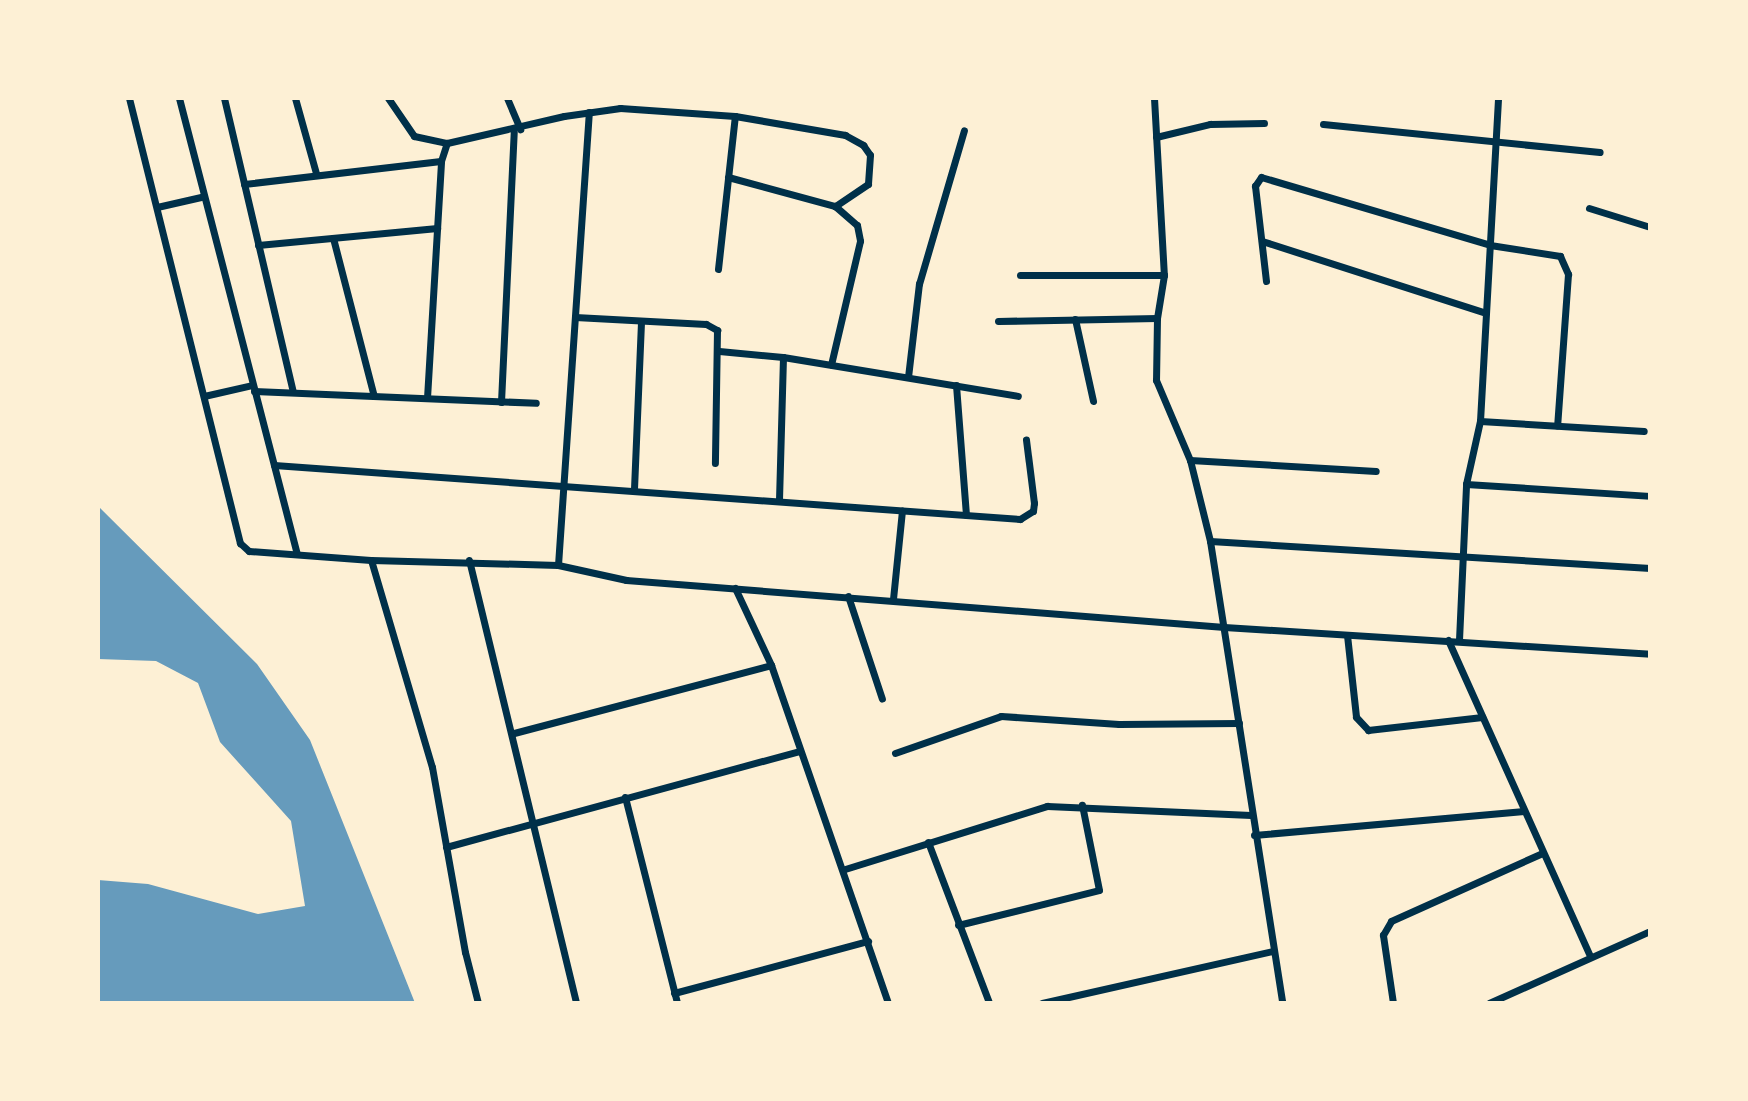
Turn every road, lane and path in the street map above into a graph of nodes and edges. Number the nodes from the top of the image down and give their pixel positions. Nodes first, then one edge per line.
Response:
1 (129, 98) edge
2 (178, 98) edge
3 (224, 98) edge
4 (295, 98) edge
5 (388, 98) edge
6 (507, 98) edge
7 (1154, 98) edge
8 (1498, 98) edge
9 (589, 112) junction
10 (735, 116) junction
11 (1264, 122) dead end
12 (1323, 124) dead end
13 (517, 130) junction
14 (964, 130) dead end
15 (1156, 137) junction
16 (1497, 138) junction
17 (447, 143) junction
18 (1600, 152) dead end
19 (441, 162) junction
20 (316, 173) junction
21 (729, 177) junction
22 (244, 184) junction
23 (201, 197) junction
24 (835, 206) junction
25 (157, 207) junction
26 (1589, 208) dead end
27 (437, 228) junction
28 (1650, 228) edge
29 (333, 238) junction
30 (1262, 241) junction
31 (258, 245) junction
32 (1490, 246) junction
33 (718, 269) dead end
34 (1020, 275) dead end
35 (1164, 275) junction
36 (1266, 281) dead end
37 (1486, 313) junction
38 (575, 317) junction
39 (1157, 317) junction
40 (1075, 319) junction
41 (641, 321) junction
42 (999, 321) dead end
43 (719, 351) junction
44 (783, 357) junction
45 (831, 365) junction
46 (908, 377) junction
47 (956, 385) junction
48 (253, 388) junction
49 (293, 392) junction
50 (204, 396) junction
51 (374, 396) junction
52 (1018, 396) dead end
53 (427, 398) junction
54 (1093, 401) dead end
55 (501, 402) junction
56 (536, 403) dead end
57 (1480, 421) junction
58 (1558, 426) junction
59 (1644, 430) dead end
60 (1026, 440) dead end
61 (1190, 460) junction
62 (715, 463) dead end
63 (274, 465) junction
64 (1376, 471) dead end
65 (563, 484) junction
66 (1466, 484) junction
67 (634, 489) junction
68 (1650, 495) edge
69 (779, 500) junction
70 (902, 510) junction
71 (966, 515) junction
72 (1210, 541) junction
73 (297, 553) junction
74 (1462, 554) junction
75 (371, 560) junction
76 (469, 560) junction
77 (558, 565) junction
78 (1650, 568) edge
79 (735, 588) junction
80 (848, 596) junction
81 (893, 599) junction
82 (1224, 627) junction
83 (1347, 635) junction
84 (1448, 640) junction
85 (1460, 640) junction
86 (1650, 654) edge
87 (771, 665) junction
88 (882, 699) dead end
89 (1482, 716) junction
90 (1239, 723) junction
91 (514, 733) junction
92 (799, 751) junction
93 (895, 753) dead end
94 (625, 797) junction
95 (1082, 805) junction
96 (1524, 811) junction
97 (1251, 815) junction
98 (534, 823) junction
99 (1254, 835) junction
100 (929, 842) junction
101 (446, 847) junction
102 (1542, 853) junction
103 (845, 869) junction
104 (958, 925) junction
105 (1650, 931) edge
106 (868, 941) junction
107 (1273, 951) junction
108 (1590, 956) junction
109 (674, 993) junction
110 (478, 1003) edge
111 (576, 1003) edge
112 (677, 1003) edge
113 (888, 1003) edge
114 (989, 1003) edge
115 (1042, 1003) edge
116 (1282, 1003) edge
117 (1392, 1003) edge
118 (1489, 1003) edge

1 - 25 street
2 - 23 street
3 - 22 street
4 - 20 street
5 - 17 street
6 - 13 street
7 - 15 street
8 - 16 street
9 - 10 street
9 - 13 street
9 - 38 street
10 - 21 street
10 - 24 street
11 - 15 street
12 - 16 street
13 - 17 street
13 - 55 street
14 - 46 street
15 - 35 street
16 - 18 street
16 - 32 street
17 - 19 street
19 - 20 street
19 - 27 street
20 - 22 street
21 - 24 street
21 - 33 street
22 - 31 street
23 - 25 street
23 - 48 street
24 - 45 street
25 - 50 street
26 - 28 street
27 - 29 street
27 - 53 street
29 - 31 street
29 - 51 street
30 - 32 street
30 - 36 street
30 - 37 street
31 - 49 street
32 - 37 street
32 - 58 street
34 - 35 street
35 - 39 street
37 - 57 street
38 - 41 street
38 - 65 street
39 - 40 street
39 - 61 street
40 - 42 street
40 - 54 street
41 - 43 street
41 - 67 street
43 - 44 street
43 - 62 street
44 - 45 street
44 - 69 street
45 - 46 street
46 - 47 street
47 - 52 street
47 - 71 street
48 - 49 street
48 - 50 street
48 - 63 street
49 - 51 street
50 - 73 street
51 - 53 street
53 - 55 street
55 - 56 street
57 - 58 street
57 - 66 street
58 - 59 street
60 - 71 street
61 - 64 street
61 - 72 street
63 - 65 street
63 - 73 street
65 - 67 street
65 - 77 street
66 - 68 street
66 - 74 street
67 - 69 street
69 - 70 street
70 - 71 street
70 - 81 street
72 - 74 street
72 - 82 street
73 - 75 street
74 - 78 street
74 - 85 street
75 - 76 street
75 - 101 street
76 - 77 street
76 - 91 street
77 - 79 street
79 - 80 street
79 - 87 street
80 - 81 street
80 - 88 street
81 - 82 street
82 - 83 street
82 - 90 street
83 - 84 street
83 - 89 street
84 - 85 street
84 - 89 street
85 - 86 street
87 - 91 street
87 - 92 street
89 - 96 street
90 - 93 street
90 - 97 street
91 - 98 street
92 - 94 street
92 - 103 street
94 - 98 street
94 - 109 street
95 - 97 street
95 - 100 street
95 - 104 street
96 - 99 street
96 - 102 street
97 - 99 street
98 - 101 street
98 - 111 street
99 - 107 street
100 - 103 street
100 - 104 street
101 - 110 street
102 - 108 street
102 - 117 street
103 - 106 street
104 - 114 street
105 - 108 street
106 - 109 street
106 - 113 street
107 - 115 street
107 - 116 street
108 - 118 street
109 - 112 street

